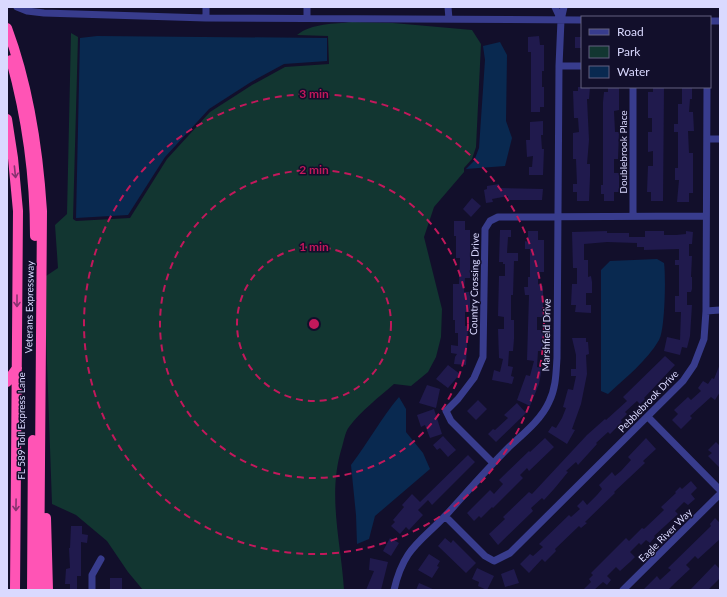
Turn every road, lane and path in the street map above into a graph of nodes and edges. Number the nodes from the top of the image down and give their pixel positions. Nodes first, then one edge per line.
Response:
1 (17, 7) edge
2 (206, 7) edge
3 (307, 7) edge
4 (448, 7) edge
5 (555, 7) edge
6 (564, 7) edge
7 (61, 10) edge
8 (206, 18) junction
9 (307, 18) junction
10 (449, 19) junction
11 (561, 20) junction
12 (581, 20) edge
13 (8, 32) edge
14 (7, 49) edge
15 (559, 66) junction
16 (581, 66) edge
17 (633, 88) edge
18 (707, 88) edge
19 (7, 119) edge
20 (707, 139) junction
21 (720, 139) edge
22 (557, 216) junction
23 (633, 216) junction
24 (706, 216) junction
25 (720, 310) edge
26 (706, 311) junction
27 (17, 368) junction
28 (7, 382) edge
29 (648, 417) junction
30 (493, 463) junction
31 (720, 490) edge
32 (40, 494) junction
33 (720, 494) edge
34 (445, 516) junction
35 (101, 559) dead end
36 (15, 590) edge
37 (32, 590) edge
38 (39, 590) edge
39 (48, 590) edge
40 (92, 590) edge
41 (394, 590) edge
42 (623, 590) edge

1 - 7 street
2 - 8 street
3 - 9 street
4 - 10 street
5 - 11 street, Marshfield Drive
6 - 11 street, Marshfield Drive
7 - 8 street
8 - 9 street
9 - 10 street
10 - 11 street
11 - 12 street
11 - 15 street, Marshfield Drive
13 - 32 highway, Veterans Expressway
14 - 37 highway, FL 589 Toll Express Lane
15 - 16 street
15 - 22 street, Marshfield Drive
17 - 23 street, Doublebrook Place
18 - 20 street, Pebblebrook Drive
19 -> 27 highway, Veterans Expressway
20 - 21 street
20 - 24 street, Pebblebrook Drive
22 - 23 street, Country Crossing Drive
22 - 30 street, Marshfield Drive
22 - 30 street, Country Crossing Drive
23 - 24 street, Country Crossing Drive
24 - 26 street, Pebblebrook Drive
25 - 26 street
26 - 29 street, Pebblebrook Drive
27 - 28 highway
27 -> 36 highway, Veterans Expressway
29 - 31 street
29 - 34 street, Pebblebrook Drive
30 - 34 street, Marshfield Drive
32 - 38 highway, Veterans Expressway
32 - 39 highway
33 - 42 street, Eagle River Way
34 - 41 street, Marshfield Drive
35 - 40 street

